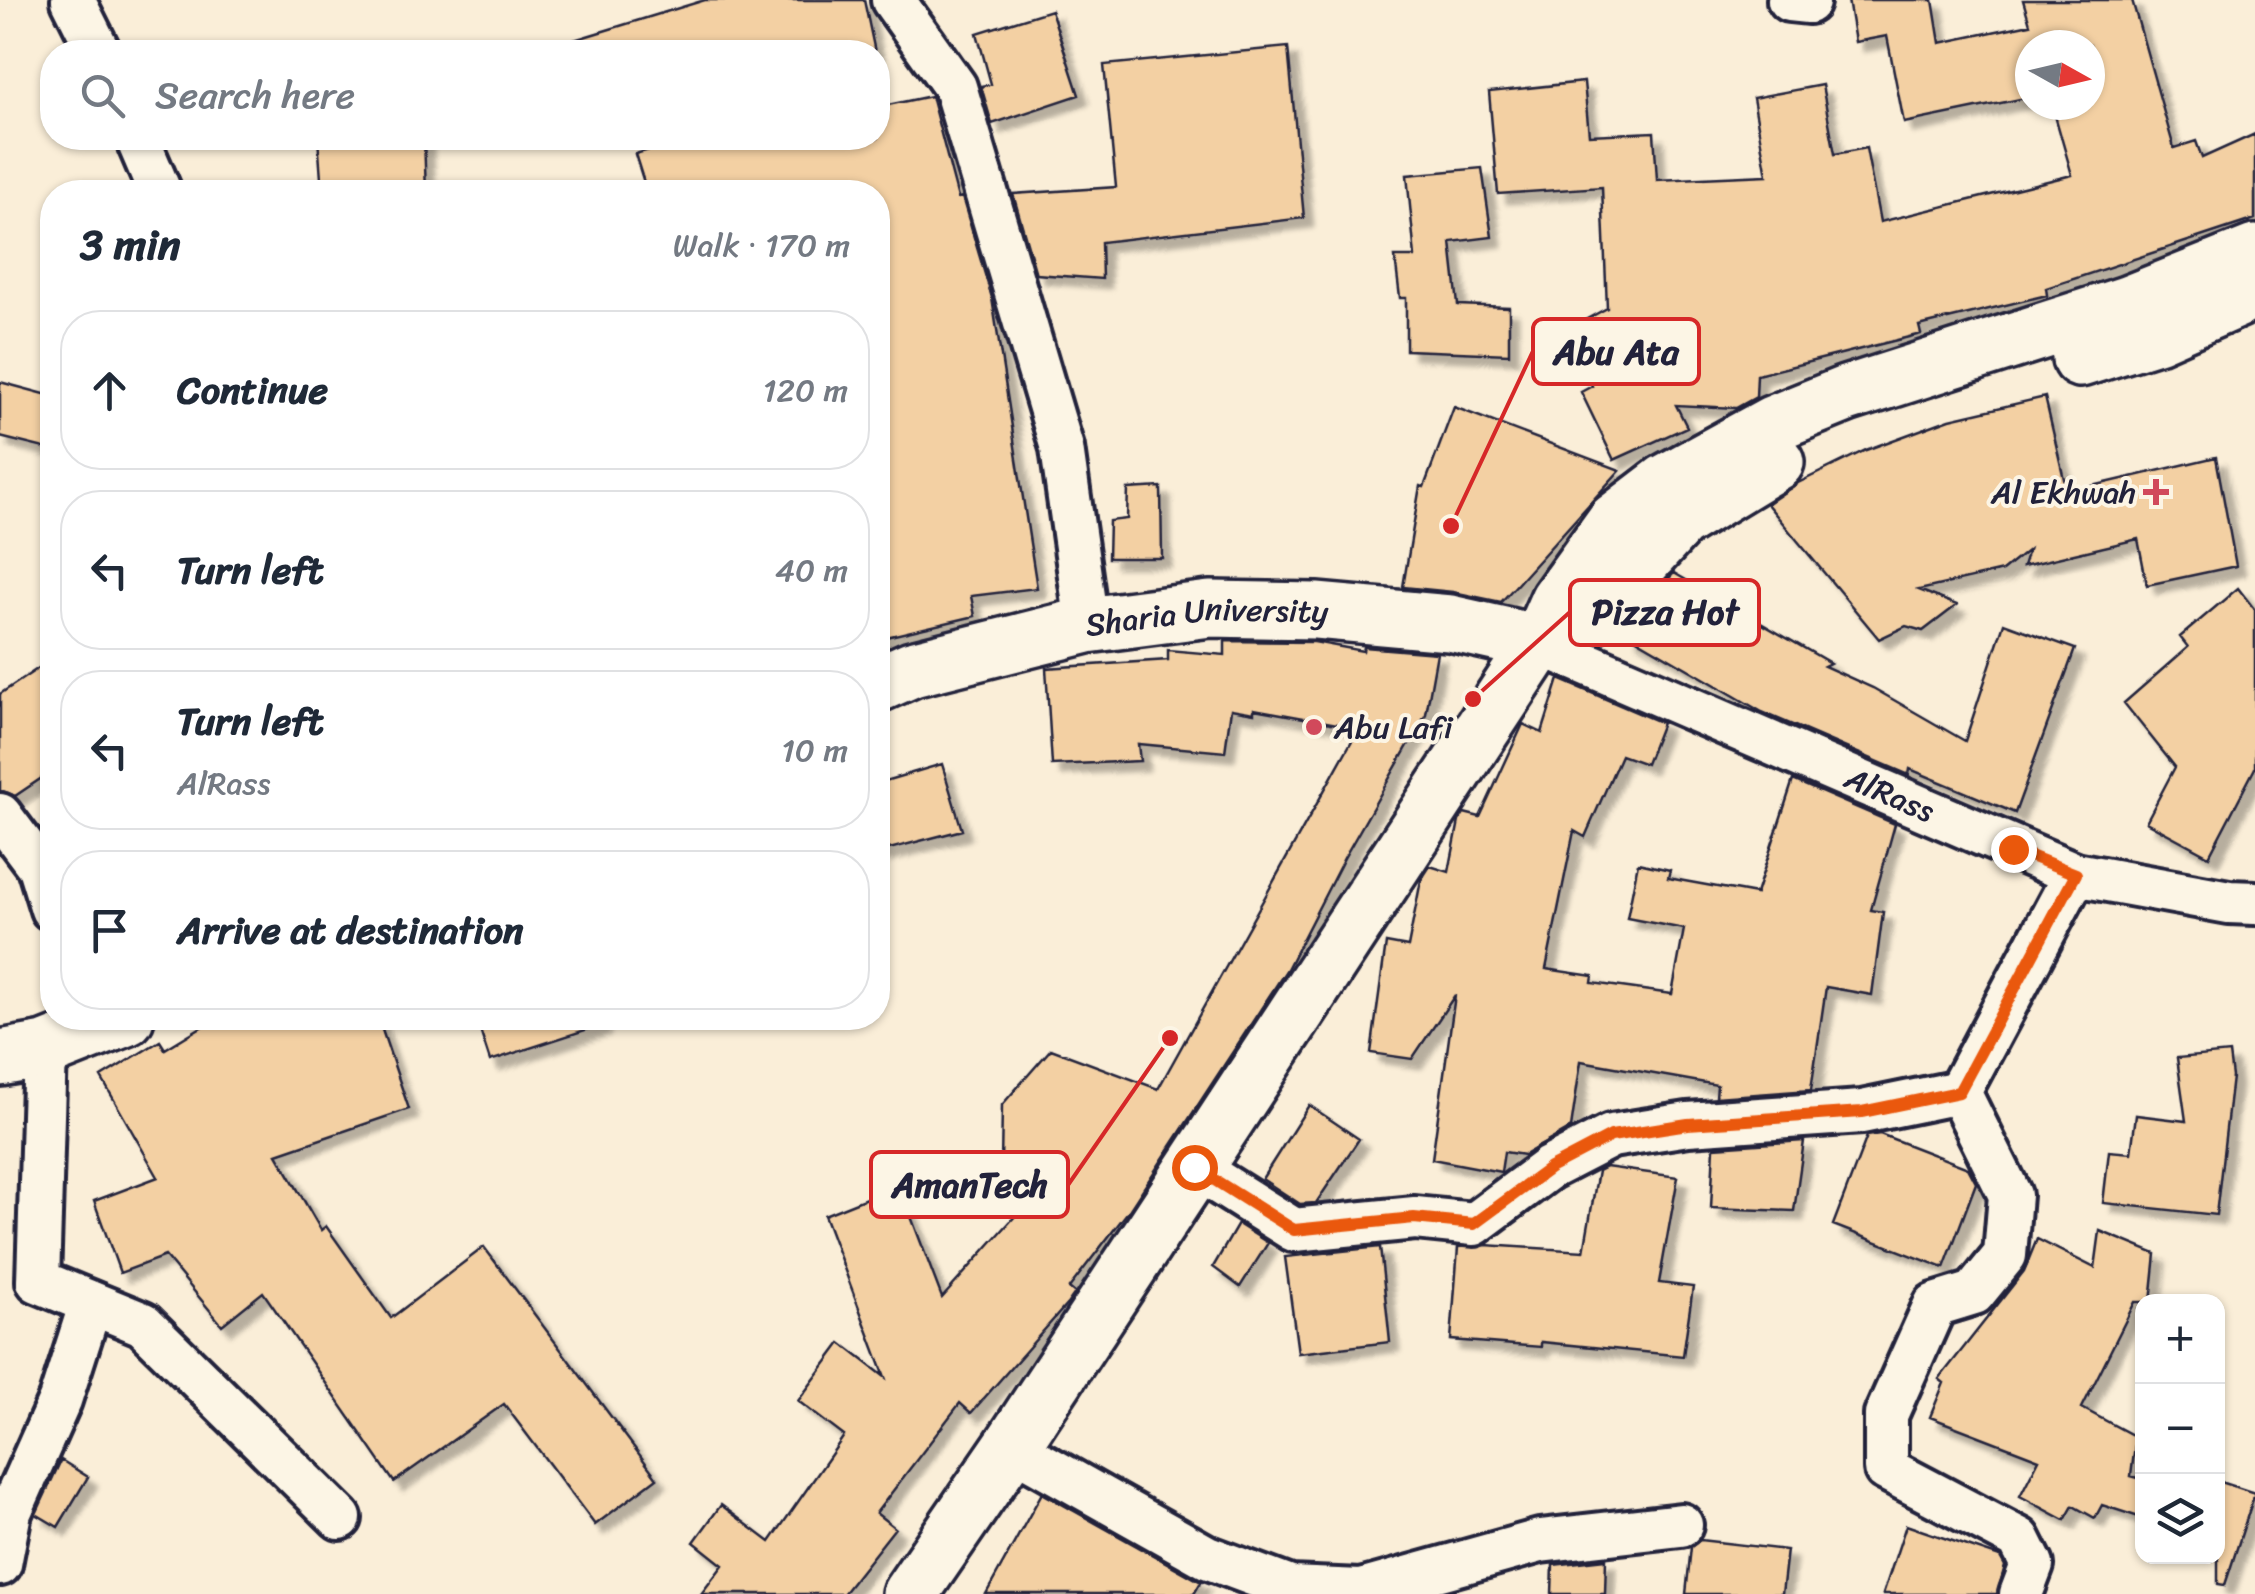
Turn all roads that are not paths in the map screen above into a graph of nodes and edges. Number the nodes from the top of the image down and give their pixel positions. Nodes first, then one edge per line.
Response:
1 (73, 0) edge
2 (893, 0) edge
3 (94, 40) edge
4 (141, 150) edge
5 (155, 180) edge
6 (2255, 253) edge
7 (2255, 292) edge
8 (1087, 625) junction
9 (1540, 643) junction
10 (890, 679) edge
11 (0, 815) edge
12 (40, 870) edge
13 (2076, 874) junction
14 (2255, 903) edge
15 (70, 1035) edge
16 (1959, 1092) junction
17 (1194, 1167) junction
18 (91, 1303) junction
19 (1011, 1448) junction
20 (340, 1518) dead end
21 (1681, 1525) dead end
22 (0, 1564) edge
23 (910, 1594) edge
24 (2021, 1594) edge

1 - 3 street
2 - 8 street
4 - 5 street
6 - 9 main road
7 - 9 main road
8 - 9 main road, Sharia University
8 - 10 main road, Sharia University
9 - 13 street, AlRass
9 - 17 main road
11 - 12 street
13 - 14 street, AlRass
13 - 16 street
15 - 18 street
16 - 17 street
16 - 24 street
17 - 19 main road
18 - 20 street
18 - 22 street
19 - 21 street
19 - 23 main road

